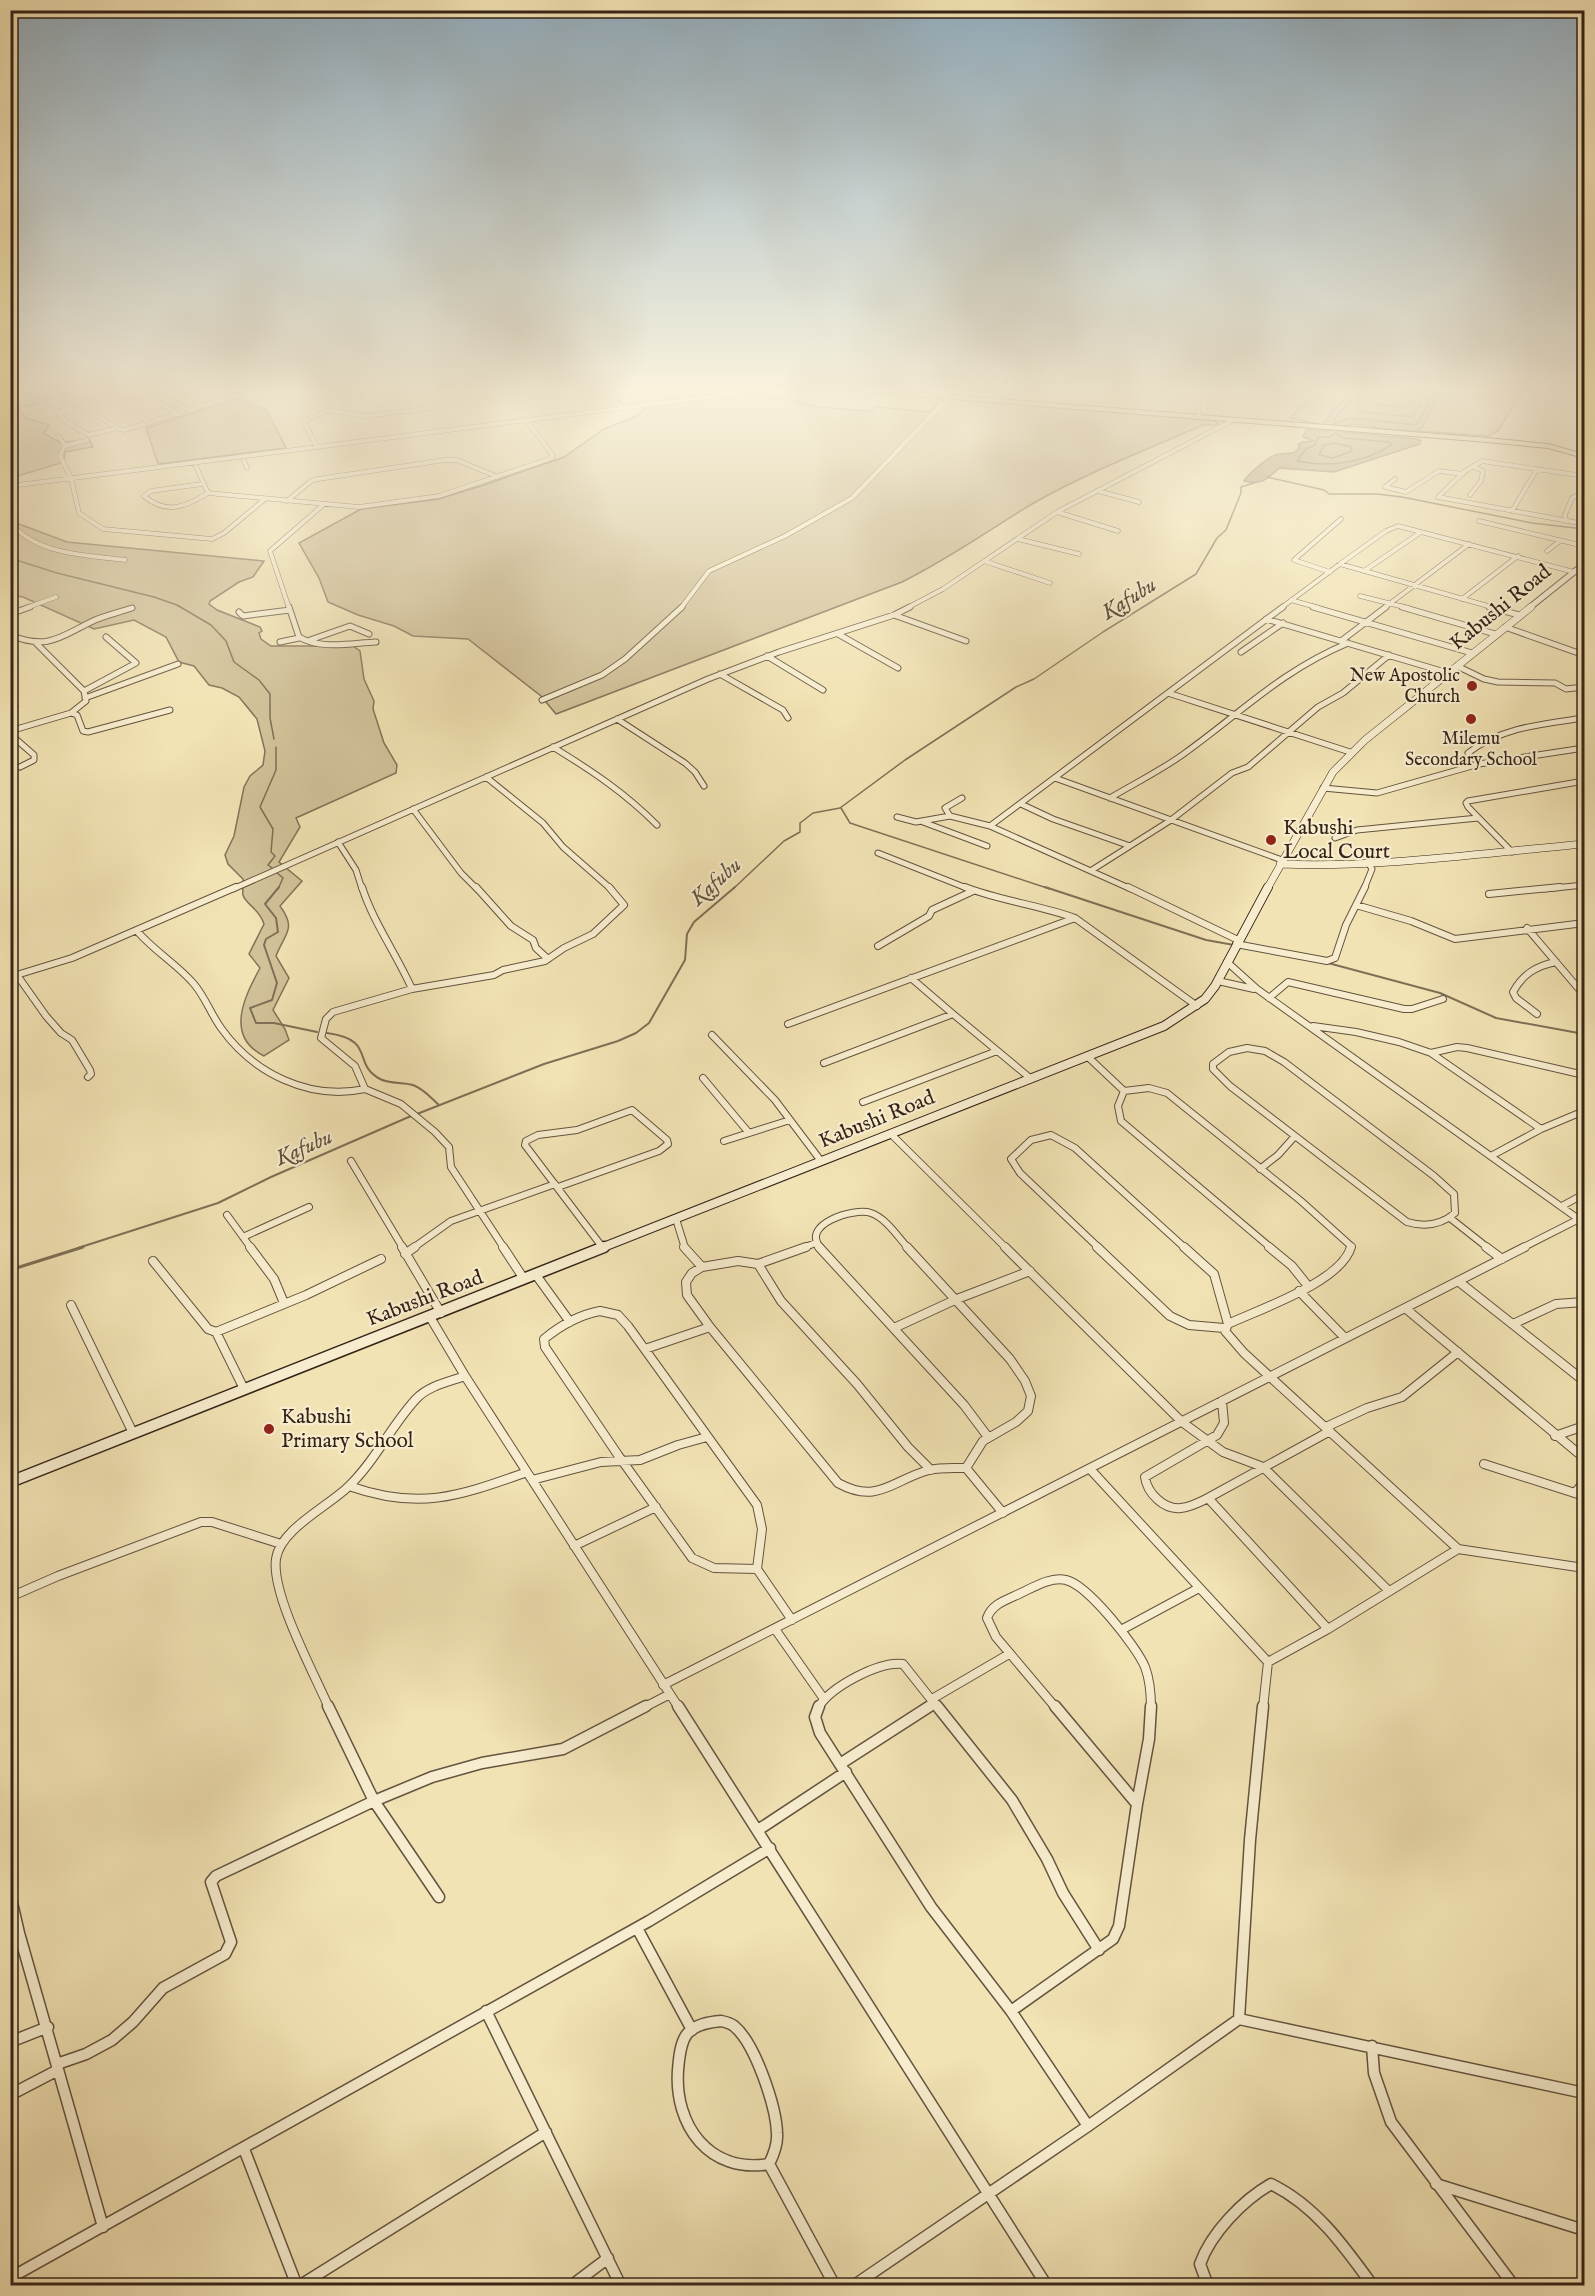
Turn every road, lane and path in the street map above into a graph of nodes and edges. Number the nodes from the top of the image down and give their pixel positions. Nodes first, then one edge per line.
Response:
1 (75, 495) edge
2 (145, 495) edge
3 (205, 495) edge
4 (228, 495) edge
5 (295, 495) edge
6 (440, 495) edge
7 (855, 495) edge
8 (1088, 495) edge
9 (1116, 495) edge
10 (1440, 495) edge
11 (1522, 495) edge
12 (1579, 495) edge
13 (265, 499) junction
14 (287, 501) junction
15 (1139, 502) dead end
16 (323, 505) junction
17 (1057, 512) junction
18 (1512, 512) junction
19 (1341, 519) dead end
20 (1479, 521) dead end
21 (1566, 521) junction
22 (10, 522) edge
23 (1584, 524) edge
24 (1118, 531) dead end
25 (1421, 532) junction
26 (1018, 540) junction
27 (1560, 541) junction
28 (1469, 544) junction
29 (1584, 546) edge
30 (1547, 551) dead end
31 (1078, 554) dead end
32 (1518, 556) junction
33 (125, 560) dead end
34 (984, 561) junction
35 (1340, 564) junction
36 (1584, 564) edge
37 (1364, 571) junction
38 (1330, 572) junction
39 (1574, 572) junction
40 (1050, 584) dead end
41 (1413, 585) junction
42 (1360, 596) dead end
43 (56, 597) dead end
44 (1462, 599) junction
45 (1291, 600) junction
46 (1392, 604) junction
47 (132, 608) dead end
48 (290, 610) junction
49 (239, 612) dead end
50 (10, 614) edge
51 (894, 615) junction
52 (1519, 615) junction
53 (1266, 618) junction
54 (1366, 622) junction
55 (1283, 624) junction
56 (1505, 627) junction
57 (369, 634) dead end
58 (838, 634) junction
59 (1495, 634) junction
60 (10, 635) edge
61 (106, 637) dead end
62 (302, 640) junction
63 (966, 641) dead end
64 (1341, 641) junction
65 (280, 642) dead end
66 (376, 642) dead end
67 (36, 643) junction
68 (1348, 643) junction
69 (1241, 652) dead end
70 (1472, 653) junction
71 (1389, 655) junction
72 (1584, 655) edge
73 (767, 656) junction
74 (178, 664) dead end
75 (1457, 666) junction
76 (898, 668) dead end
77 (1448, 673) junction
78 (720, 674) junction
79 (1584, 687) edge
80 (823, 690) dead end
81 (84, 691) junction
82 (1168, 693) junction
83 (86, 698) junction
84 (542, 700) dead end
85 (170, 710) dead end
86 (71, 712) junction
87 (1233, 714) junction
88 (788, 718) dead end
89 (1584, 718) edge
90 (617, 719) junction
91 (1289, 732) junction
92 (10, 733) edge
93 (553, 747) junction
94 (1584, 748) edge
95 (1350, 752) junction
96 (1479, 764) junction
97 (20, 767) dead end
98 (486, 777) junction
99 (1055, 778) junction
100 (1584, 781) edge
101 (704, 786) dead end
102 (1323, 788) junction
103 (962, 798) dead end
104 (1110, 798) junction
105 (1021, 804) junction
106 (413, 809) junction
107 (950, 816) junction
108 (897, 817) dead end
109 (1478, 818) junction
110 (1171, 820) junction
111 (923, 822) junction
112 (657, 825) dead end
113 (990, 826) junction
114 (1335, 838) dead end
115 (338, 842) junction
116 (1584, 844) edge
117 (987, 846) dead end
118 (1130, 846) junction
119 (1512, 852) junction
120 (878, 853) dead end
121 (1281, 862) junction
122 (1369, 864) junction
123 (1092, 870) junction
124 (1584, 885) edge
125 (973, 891) junction
126 (1489, 894) dead end
127 (1356, 905) junction
128 (1075, 918) junction
129 (1584, 923) edge
130 (1527, 928) junction
131 (137, 931) junction
132 (1235, 944) junction
133 (878, 946) dead end
134 (548, 959) junction
135 (1227, 962) junction
136 (1556, 962) junction
137 (12, 976) edge
138 (911, 978) junction
139 (1218, 981) junction
140 (412, 989) junction
141 (1257, 989) junction
142 (1584, 995) edge
143 (1269, 998) junction
144 (1443, 999) dead end
145 (1197, 1006) junction
146 (953, 1014) junction
147 (1537, 1014) dead end
148 (788, 1024) dead end
149 (1310, 1026) junction
150 (712, 1035) dead end
151 (997, 1051) junction
152 (1431, 1053) junction
153 (1088, 1056) junction
154 (824, 1063) dead end
155 (1584, 1075) edge
156 (88, 1077) dead end
157 (702, 1078) dead end
158 (1030, 1078) junction
159 (365, 1089) junction
160 (1124, 1091) junction
161 (863, 1102) dead end
162 (1584, 1111) edge
163 (790, 1120) junction
164 (1541, 1129) junction
165 (749, 1133) junction
166 (891, 1134) junction
167 (1295, 1136) junction
168 (724, 1141) dead end
169 (1491, 1156) junction
170 (351, 1161) dead end
171 (821, 1161) junction
172 (1260, 1169) junction
173 (557, 1186) junction
174 (1584, 1194) edge
175 (1562, 1206) junction
176 (309, 1207) dead end
177 (478, 1210) junction
178 (227, 1215) dead end
179 (1450, 1218) junction
180 (676, 1219) junction
181 (1582, 1221) edge
182 (243, 1237) junction
183 (816, 1243) junction
184 (603, 1248) junction
185 (405, 1254) junction
186 (1502, 1258) junction
187 (381, 1259) dead end
188 (153, 1261) dead end
189 (758, 1264) junction
190 (702, 1267) junction
191 (1030, 1271) junction
192 (536, 1275) junction
193 (524, 1279) junction
194 (1458, 1281) junction
195 (1308, 1286) junction
196 (1299, 1292) junction
197 (957, 1299) junction
198 (1584, 1302) edge
199 (284, 1304) junction
200 (71, 1305) dead end
201 (1405, 1308) junction
202 (441, 1312) junction
203 (430, 1317) junction
204 (570, 1322) junction
205 (1513, 1324) junction
206 (710, 1326) junction
207 (1226, 1326) junction
208 (894, 1329) junction
209 (216, 1332) junction
210 (1345, 1338) junction
211 (645, 1349) junction
212 (1458, 1352) junction
213 (465, 1376) junction
214 (1271, 1376) junction
215 (1584, 1381) edge
216 (244, 1389) junction
217 (10, 1397) edge
218 (1222, 1401) junction
219 (10, 1410) edge
220 (1182, 1422) junction
221 (1584, 1426) edge
222 (1328, 1429) junction
223 (133, 1433) junction
224 (1555, 1436) junction
225 (707, 1437) junction
226 (988, 1437) junction
227 (1207, 1442) junction
228 (1584, 1458) edge
229 (623, 1461) junction
230 (1484, 1464) dead end
231 (1263, 1467) junction
232 (966, 1468) junction
233 (1090, 1469) junction
234 (931, 1470) junction
235 (530, 1476) junction
236 (10, 1482) edge
237 (1584, 1482) edge
238 (349, 1486) junction
239 (1575, 1493) junction
240 (1584, 1496) edge
241 (1208, 1498) junction
242 (656, 1508) junction
243 (1003, 1513) junction
244 (281, 1544) junction
245 (574, 1546) junction
246 (1458, 1549) junction
247 (1584, 1568) edge
248 (757, 1569) junction
249 (1199, 1588) junction
250 (1389, 1591) junction
251 (10, 1597) edge
252 (792, 1620) junction
253 (775, 1629) junction
254 (1328, 1629) junction
255 (1120, 1630) junction
256 (1009, 1654) junction
257 (1268, 1662) junction
258 (666, 1689) junction
259 (824, 1699) junction
260 (934, 1701) junction
261 (843, 1768) junction
262 (374, 1801) junction
263 (1137, 1804) junction
264 (758, 1830) junction
265 (770, 1848) junction
266 (10, 1894) edge
267 (439, 1897) dead end
268 (14, 1924) edge
269 (637, 1928) junction
270 (1099, 1950) junction
271 (486, 2011) junction
272 (1011, 2012) junction
273 (1239, 2019) junction
274 (48, 2028) junction
275 (692, 2030) junction
276 (10, 2042) edge
277 (1372, 2046) junction
278 (57, 2067) junction
279 (1584, 2093) edge
280 (10, 2095) edge
281 (1088, 2126) junction
282 (546, 2132) junction
283 (244, 2149) junction
284 (769, 2164) junction
285 (1436, 2184) junction
286 (989, 2194) junction
287 (103, 2227) junction
288 (1584, 2230) edge
289 (608, 2258) junction
290 (10, 2278) edge
291 (298, 2286) edge
292 (572, 2286) edge
293 (621, 2286) edge
294 (835, 2286) edge
295 (853, 2286) edge
296 (1047, 2286) edge
297 (1208, 2286) edge
298 (1373, 2286) edge
299 (1514, 2286) edge

1 - 13 street
2 - 3 street
4 - 13 street
5 - 14 street
6 - 16 street
7 - 84 street
8 - 17 street
9 - 15 street
10 - 18 street
11 - 18 street
12 - 21 street
13 - 14 street
14 - 16 street
16 - 48 street
17 - 24 street
17 - 26 street
18 - 21 street
19 - 38 street
20 - 27 street
21 - 23 street
22 - 33 street
25 - 28 street
25 - 35 street
25 - 37 street
26 - 31 street
26 - 34 street
27 - 29 street
27 - 30 street
28 - 32 street
28 - 41 street
32 - 39 street
32 - 44 street
34 - 40 street
34 - 51 street
35 - 37 street
35 - 38 street
36 - 39 main road, Kabushi Road
37 - 41 street
38 - 45 street
39 - 52 main road, Kabushi Road
41 - 44 street
41 - 46 street
42 - 46 street
43 - 50 street
44 - 52 street
45 - 53 street
45 - 54 street
46 - 54 street
46 - 59 street
47 - 67 street
48 - 49 street
48 - 62 street
51 - 58 street
51 - 63 street
52 - 56 main road, Kabushi Road
53 - 55 street
53 - 82 street
54 - 64 street
54 - 70 street
55 - 64 street
55 - 69 street
56 - 59 main road, Kabushi Road
56 - 72 street
57 - 62 street
58 - 73 street
58 - 76 street
59 - 70 main road, Kabushi Road
60 - 67 street
61 - 81 street
62 - 65 street
62 - 66 street
64 - 68 street
67 - 81 street
68 - 71 street
68 - 87 street
70 - 75 main road, Kabushi Road
71 - 77 street
71 - 91 street
73 - 78 street
73 - 80 street
74 - 83 street
75 - 77 main road, Kabushi Road
75 - 79 street
77 - 95 main road, Kabushi Road
78 - 88 street
78 - 90 street
81 - 83 street
82 - 87 street
82 - 99 street
83 - 86 street
85 - 86 street
86 - 92 street
87 - 91 street
87 - 104 street
89 - 96 street
90 - 93 street
90 - 101 street
91 - 95 street
91 - 110 street
92 - 97 street
93 - 98 street
93 - 112 street
94 - 96 street
95 - 102 main road, Kabushi Road
96 - 102 street
98 - 106 street
98 - 134 street
99 - 104 street
99 - 105 street
100 - 109 street
102 - 121 main road, Kabushi Road
103 - 107 street
104 - 110 street
105 - 113 street
105 - 118 street
106 - 115 street
106 - 134 street
107 - 111 street
107 - 113 street
108 - 111 street
109 - 114 street
109 - 119 street
110 - 118 street
110 - 121 street
111 - 117 street
113 - 123 street
115 - 131 street
115 - 140 street
116 - 119 main road
118 - 123 street
119 - 122 main road
120 - 125 street
121 - 122 main road
121 - 132 main road, Kabushi Road
122 - 127 street
123 - 132 street
124 - 126 street
125 - 128 street
125 - 133 street
127 - 130 street
127 - 132 street
128 - 138 street
128 - 145 street
129 - 130 street
130 - 136 street
131 - 137 street
131 - 159 street
132 - 135 main road, Kabushi Road
134 - 140 street
135 - 139 main road, Kabushi Road
135 - 141 street
136 - 142 street
136 - 147 street
137 - 156 street
138 - 146 street
138 - 148 street
139 - 141 street
139 - 145 main road, Kabushi Road
140 - 159 street
141 - 143 street
143 - 144 street
143 - 149 street
145 - 153 main road, Kabushi Road
146 - 151 street
146 - 154 street
149 - 152 street
149 - 169 street
150 - 163 street
151 - 158 street
151 - 161 street
152 - 155 street
152 - 164 street
153 - 158 main road, Kabushi Road
153 - 160 street
157 - 165 street
158 - 166 main road, Kabushi Road
159 - 177 street
160 - 172 street
160 - 195 street
162 - 164 street
163 - 165 street
163 - 171 street
164 - 169 street
165 - 168 street
166 - 171 main road, Kabushi Road
166 - 191 street
167 - 172 street
167 - 179 street
167 - 179 street
169 - 175 street
170 - 185 street
171 - 180 main road, Kabushi Road
172 - 195 street
173 - 173 street
173 - 177 street
173 - 184 street
174 - 175 street
175 - 181 street
176 - 182 street
177 - 185 street
177 - 193 street
178 - 182 street
179 - 186 street
180 - 184 main road, Kabushi Road
180 - 190 street
181 - 186 street
182 - 199 street
183 - 189 street
183 - 197 street
183 - 208 street
184 - 192 main road, Kabushi Road
185 - 202 street
186 - 194 street
187 - 199 street
188 - 209 street
189 - 190 street
189 - 234 street
190 - 206 street
191 - 197 street
191 - 220 street
192 - 193 main road, Kabushi Road
192 - 204 street
193 - 202 main road, Kabushi Road
194 - 201 street
194 - 205 street
195 - 196 street
196 - 207 street
196 - 210 street
197 - 208 street
197 - 226 street
198 - 205 street
199 - 209 street
200 - 223 street
201 - 210 street
201 - 212 street
202 - 203 main road, Kabushi Road
203 - 213 street
203 - 216 main road, Kabushi Road
204 - 211 street
204 - 229 street
205 - 215 street
206 - 211 street
206 - 234 street
207 - 207 street
207 - 214 street
208 - 226 street
209 - 216 street
210 - 214 street
211 - 225 street
212 - 222 street
212 - 224 street
213 - 235 street
213 - 238 street
214 - 218 street
214 - 222 street
216 - 223 main road, Kabushi Road
217 - 219 street
218 - 220 street
218 - 227 street
220 - 227 street
220 - 233 street
221 - 224 street
222 - 231 street
222 - 246 street
223 - 236 main road, Kabushi Road
224 - 228 street
225 - 229 street
225 - 248 street
226 - 232 street
227 - 231 street
227 - 241 street
229 - 235 street
229 - 242 street
230 - 239 street
231 - 241 street
231 - 250 street
232 - 234 street
232 - 243 street
233 - 243 street
233 - 249 street
235 - 238 street
235 - 245 street
237 - 239 street
238 - 244 street
239 - 240 street
241 - 254 street
242 - 245 street
242 - 248 street
243 - 252 street
244 - 251 street
244 - 262 street
245 - 258 street
246 - 247 street
246 - 250 street
248 - 252 street
249 - 255 street
249 - 257 street
250 - 254 street
252 - 253 street
253 - 258 street
253 - 259 street
254 - 257 street
255 - 256 street
255 - 263 street
256 - 260 street
256 - 263 street
257 - 273 street
258 - 262 street
258 - 264 street
259 - 260 street
259 - 261 street
260 - 261 street
260 - 270 street
261 - 264 street
261 - 272 street
262 - 267 street
262 - 278 street
263 - 270 street
264 - 265 street
265 - 269 street
265 - 286 street
266 - 268 street
268 - 274 street
269 - 271 street
269 - 275 street
270 - 272 street
271 - 282 street
271 - 283 street
272 - 281 street
273 - 277 street
273 - 281 street
274 - 276 street
274 - 278 street
275 - 284 street
275 - 284 street
277 - 279 street
277 - 285 street
278 - 280 street
278 - 287 street
281 - 286 street
282 - 289 street
282 - 291 street
283 - 287 street
283 - 291 street
284 - 294 street
285 - 288 street
285 - 299 street
286 - 295 street
286 - 296 street
287 - 290 street
289 - 292 street
289 - 293 street
297 - 298 street

